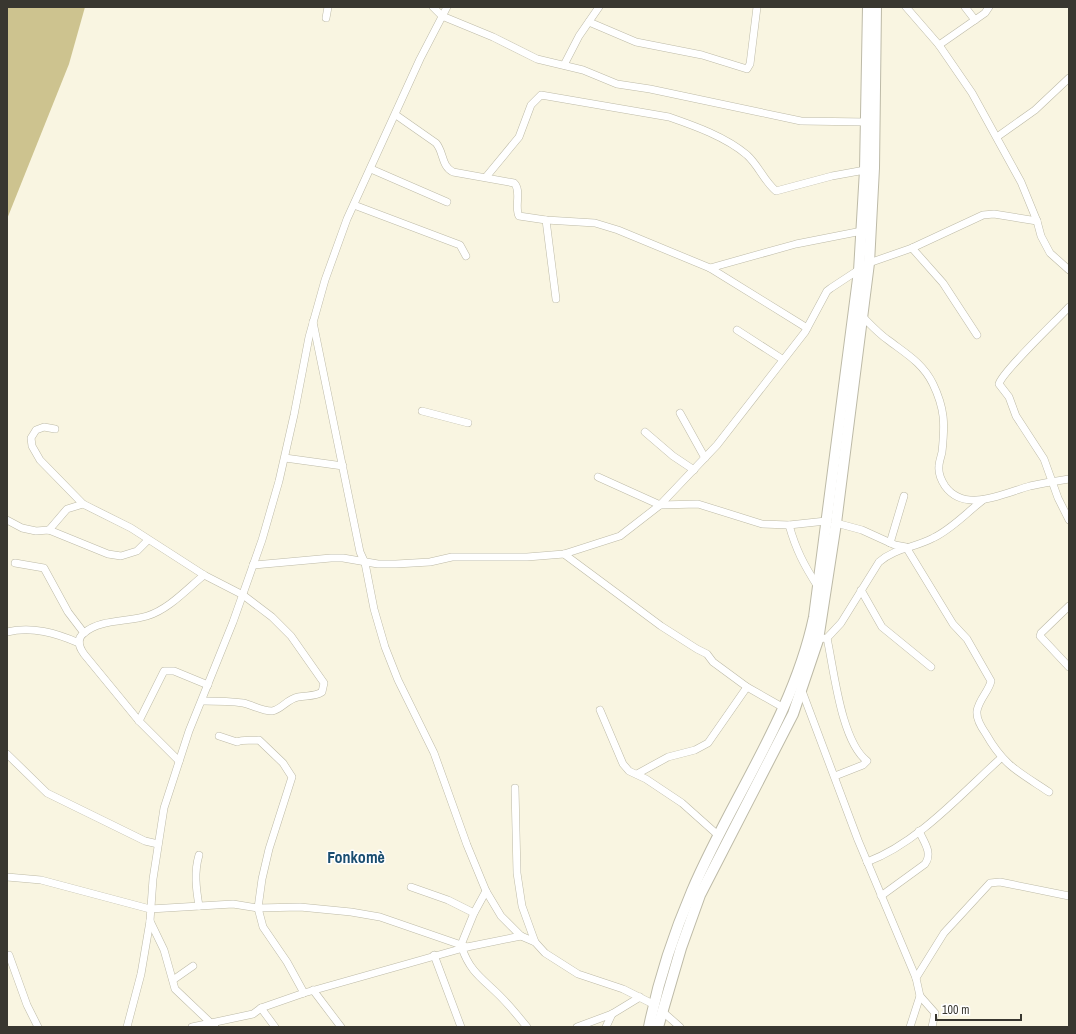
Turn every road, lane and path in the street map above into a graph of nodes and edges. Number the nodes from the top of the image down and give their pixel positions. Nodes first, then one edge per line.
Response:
1 (328, 7) edge
2 (432, 7) edge
3 (447, 7) edge
4 (599, 7) edge
5 (757, 7) edge
6 (868, 7) edge
7 (876, 7) edge
8 (906, 7) edge
9 (965, 7) edge
10 (989, 7) edge
11 (442, 16) junction
12 (326, 18) dead end
13 (975, 20) junction
14 (589, 22) junction
15 (939, 45) junction
16 (564, 65) junction
17 (1069, 78) edge
18 (396, 115) junction
19 (866, 122) junction
20 (997, 137) junction
21 (370, 169) junction
22 (865, 170) junction
23 (486, 177) junction
24 (447, 202) dead end
25 (354, 205) junction
26 (546, 220) junction
27 (1037, 221) junction
28 (862, 231) junction
29 (912, 248) junction
30 (466, 256) dead end
31 (869, 263) junction
32 (710, 268) junction
33 (1069, 270) edge
34 (859, 271) junction
35 (556, 299) dead end
36 (1069, 307) edge
37 (861, 315) junction
38 (313, 320) junction
39 (807, 328) junction
40 (737, 330) dead end
41 (977, 335) dead end
42 (782, 359) junction
43 (422, 412) dead end
44 (680, 413) dead end
45 (468, 423) dead end
46 (55, 429) dead end
47 (646, 432) dead end
48 (284, 458) junction
49 (705, 458) junction
50 (343, 466) junction
51 (694, 470) junction
52 (598, 477) dead end
53 (1069, 479) edge
54 (1053, 482) junction
55 (70, 492) junction
56 (904, 496) dead end
57 (983, 500) junction
58 (83, 504) junction
59 (660, 505) junction
60 (67, 509) junction
61 (7, 520) edge
62 (1069, 520) edge
63 (831, 522) junction
64 (789, 525) junction
65 (49, 530) junction
66 (148, 540) junction
67 (890, 543) junction
68 (906, 547) junction
69 (564, 554) junction
70 (16, 563) dead end
71 (365, 563) junction
72 (253, 565) junction
73 (204, 575) junction
74 (818, 587) junction
75 (861, 590) junction
76 (243, 595) junction
77 (1069, 606) edge
78 (7, 632) edge
79 (84, 633) junction
80 (819, 639) junction
81 (79, 643) junction
82 (931, 667) dead end
83 (1069, 667) edge
84 (208, 685) junction
85 (747, 687) junction
86 (802, 691) junction
87 (203, 701) junction
88 (784, 708) junction
89 (600, 710) dead end
90 (139, 721) junction
91 (220, 736) dead end
92 (7, 754) edge
93 (1001, 758) junction
94 (179, 761) junction
95 (637, 774) junction
96 (835, 776) junction
97 (515, 788) dead end
98 (1049, 792) dead end
99 (919, 831) junction
100 (719, 836) junction
101 (158, 844) junction
102 (199, 855) dead end
103 (867, 862) junction
104 (7, 877) edge
105 (411, 887) dead end
106 (486, 892) junction
107 (881, 896) junction
108 (1069, 896) edge
109 (199, 906) junction
110 (258, 908) junction
111 (150, 909) junction
112 (474, 913) junction
113 (150, 921) junction
114 (522, 936) junction
115 (535, 942) junction
116 (463, 947) junction
117 (9, 955) dead end
118 (434, 956) junction
119 (193, 966) dead end
120 (916, 978) junction
121 (173, 980) junction
122 (313, 990) junction
123 (304, 993) junction
124 (920, 996) junction
125 (640, 997) junction
126 (653, 1004) junction
127 (261, 1008) junction
128 (662, 1012) junction
129 (612, 1014) junction
130 (213, 1024) edge
131 (38, 1027) edge
132 (127, 1027) edge
133 (192, 1027) edge
134 (274, 1027) edge
135 (341, 1027) edge
136 (462, 1027) edge
137 (527, 1027) edge
138 (577, 1027) edge
139 (606, 1027) edge
140 (649, 1027) edge
141 (658, 1027) edge
142 (680, 1027) edge
143 (910, 1027) edge
144 (932, 1027) edge

1 - 12 street
2 - 11 street
3 - 11 street
4 - 14 street
5 - 14 street
6 - 19 street
7 - 31 street
8 - 15 street
9 - 13 street
10 - 13 street
11 - 16 street
11 - 18 street
13 - 15 street
14 - 16 street
15 - 20 street
16 - 19 street
17 - 20 street
18 - 21 street
18 - 23 street
19 - 22 street
20 - 27 street
21 - 24 street
21 - 25 street
22 - 23 street
22 - 28 street
23 - 26 street
25 - 30 street
25 - 38 street
26 - 32 street
26 - 35 street
27 - 29 street
27 - 33 street
28 - 32 street
28 - 34 street
29 - 31 street
29 - 41 street
31 - 34 street
31 - 37 street
32 - 39 street
34 - 39 street
34 - 63 street
36 - 54 street
37 - 57 street
37 - 63 street
38 - 48 street
38 - 50 street
39 - 42 street
40 - 42 street
42 - 49 street
43 - 45 street
44 - 49 street
46 - 55 street
47 - 51 street
48 - 50 street
48 - 72 street
49 - 51 street
50 - 71 street
51 - 59 street
52 - 59 street
53 - 54 street
54 - 57 street
54 - 62 street
55 - 58 street
55 - 60 street
56 - 67 street
57 - 68 street
58 - 60 street
58 - 66 street
59 - 64 street
59 - 69 street
60 - 65 street
61 - 65 street
63 - 64 street
63 - 67 street
63 - 74 street
63 - 80 street
64 - 74 street
65 - 66 street
66 - 73 street
67 - 68 street
68 - 75 street
68 - 93 street
69 - 71 street
69 - 85 street
70 - 79 street
71 - 72 street
71 - 106 street
72 - 76 street
73 - 76 street
73 - 79 street
74 - 80 street
75 - 80 street
75 - 82 street
76 - 84 street
76 - 87 street
77 - 83 street
78 - 81 street
79 - 81 street
80 - 86 street
80 - 88 street
80 - 96 street
81 - 90 street
84 - 87 street
84 - 90 street
85 - 88 street
85 - 95 street
86 - 96 street
86 - 128 street
87 - 94 street
88 - 100 street
89 - 95 street
90 - 94 street
91 - 110 street
92 - 101 street
93 - 98 street
93 - 99 street
94 - 101 street
95 - 100 street
96 - 103 street
97 - 115 street
99 - 103 street
99 - 107 street
100 - 126 street
101 - 111 street
102 - 109 street
103 - 107 street
104 - 111 street
105 - 112 street
106 - 112 street
106 - 114 street
107 - 120 street
108 - 120 street
109 - 110 street
109 - 111 street
110 - 116 street
110 - 123 street
111 - 113 street
112 - 116 street
113 - 121 street
113 - 132 street
114 - 115 street
114 - 116 street
115 - 125 street
116 - 118 street
116 - 137 street
117 - 131 street
118 - 122 street
118 - 136 street
119 - 121 street
120 - 124 street
121 - 130 street
122 - 123 street
122 - 135 street
123 - 127 street
124 - 143 street
124 - 144 street
125 - 126 street
125 - 129 street
126 - 140 street
127 - 130 street
127 - 134 street
128 - 141 street
128 - 142 street
129 - 138 street
129 - 139 street
130 - 133 street

